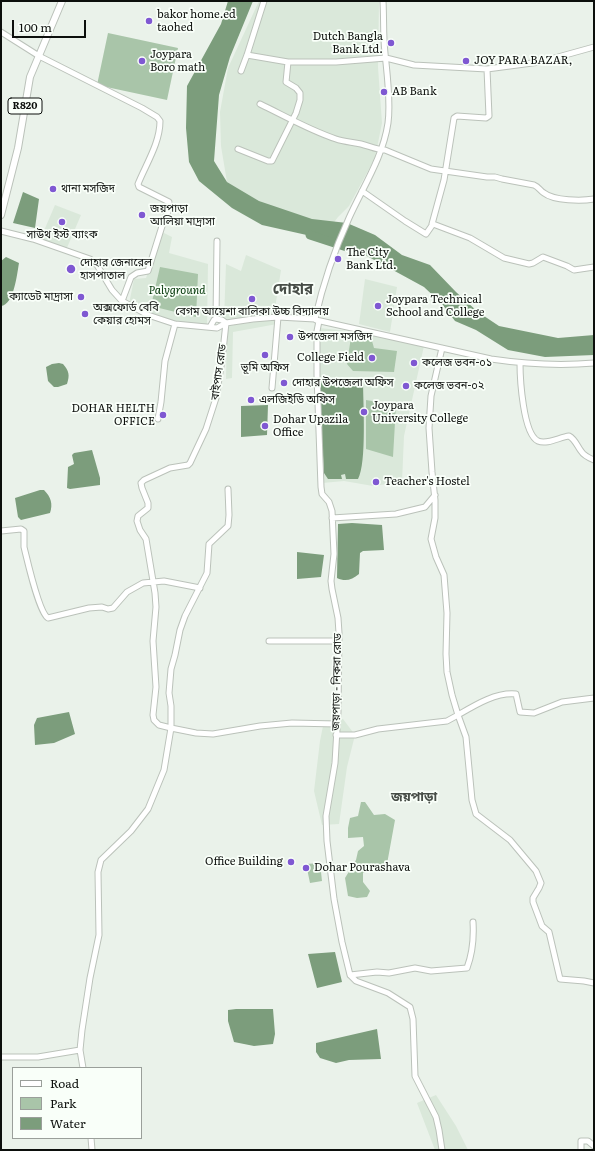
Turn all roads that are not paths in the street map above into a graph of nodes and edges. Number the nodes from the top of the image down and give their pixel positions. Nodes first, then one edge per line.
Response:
1 (62, 1) edge
2 (264, 1) edge
3 (383, 1) edge
4 (1, 32) edge
5 (594, 47) edge
6 (248, 55) junction
7 (39, 56) junction
8 (386, 58) junction
9 (288, 62) junction
10 (488, 69) junction
11 (241, 71) dead end
12 (260, 104) dead end
13 (292, 121) junction
14 (238, 149) dead end
15 (381, 150) junction
16 (446, 171) junction
17 (362, 191) junction
18 (594, 199) edge
19 (1, 215) edge
20 (432, 224) junction
21 (1, 231) edge
22 (217, 241) dead end
23 (594, 267) edge
24 (122, 301) junction
25 (278, 317) junction
26 (216, 319) junction
27 (317, 320) junction
28 (226, 323) junction
29 (175, 324) junction
30 (210, 327) junction
31 (442, 348) junction
32 (520, 363) junction
33 (594, 363) edge
34 (272, 388) dead end
35 (158, 419) dead end
36 (594, 460) edge
37 (228, 490) dead end
38 (435, 495) junction
39 (332, 518) junction
40 (1, 531) edge
41 (153, 582) junction
42 (200, 588) junction
43 (269, 641) dead end
44 (339, 641) junction
45 (594, 698) edge
46 (458, 715) junction
47 (337, 724) junction
48 (171, 728) junction
49 (336, 735) junction
50 (473, 922) dead end
51 (350, 975) junction
52 (594, 983) edge
53 (80, 1050) junction
54 (1, 1057) edge
55 (83, 1067) edge
56 (91, 1139) edge
57 (594, 1146) edge
58 (92, 1150) edge
59 (442, 1150) edge
60 (581, 1150) edge

1 - 7 main road, R820
2 - 6 street
3 - 8 street, জয়পাড়া - নিকরা রোড
4 - 7 street
5 - 10 street
6 - 9 street
6 - 11 street
7 - 19 main road, R820
7 - 24 street
8 - 9 street
8 - 10 street
8 - 15 street, জয়পাড়া - নিকরা রোড
9 - 13 street
10 - 16 street
12 - 13 street
13 - 14 street
13 - 15 street
15 - 16 street
15 - 17 street, জয়পাড়া - নিকরা রোড
16 - 18 street
16 - 20 street
17 - 20 street
17 - 27 street, জয়পাড়া - নিকরা রোড
20 - 23 street
21 - 24 street
22 - 26 street
24 - 29 street
25 - 27 street
25 - 28 street
25 - 34 street
26 - 28 street
26 - 30 street
27 - 31 street
27 - 39 street, জয়পাড়া - নিকরা রোড
28 - 30 street
28 - 41 street, বাইপাস রোড
29 - 30 street
29 - 35 street
31 - 32 street
31 - 38 street
32 - 33 street
32 - 36 street
37 - 42 street
38 - 39 street
38 - 46 street
39 - 44 street, জয়পাড়া - নিকরা রোড
40 - 41 street
41 - 42 street
41 - 48 street
42 - 48 street
43 - 44 street
44 - 47 street, জয়পাড়া - নিকরা রোড
45 - 46 street
46 - 49 street
46 - 52 street
47 - 48 street
47 - 49 street, জয়পাড়া - নিকরা রোড
48 - 53 street
49 - 51 street, জয়পাড়া - নিকরা রোড
50 - 51 street
51 - 59 street
53 - 54 street
53 - 55 street
56 - 58 street
57 - 60 street

